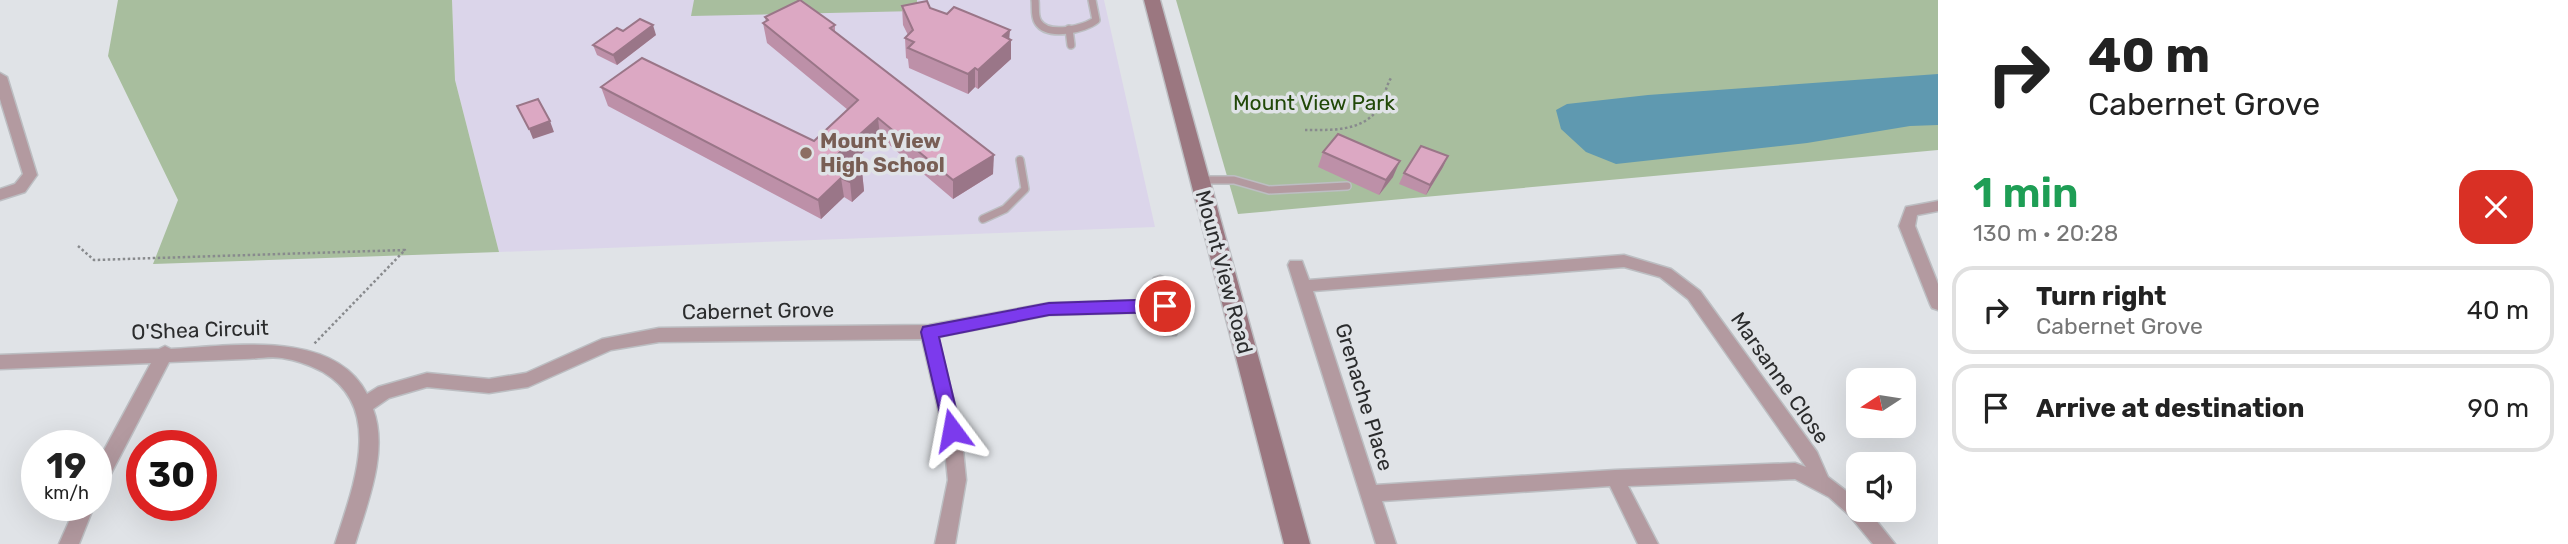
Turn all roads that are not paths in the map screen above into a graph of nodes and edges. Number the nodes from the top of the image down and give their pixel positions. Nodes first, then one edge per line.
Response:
1 (1035, 0) edge
2 (1092, 0) edge
3 (1152, 0) edge
4 (1069, 29) junction
5 (1071, 45) dead end
6 (0, 77) edge
7 (1020, 160) dead end
8 (1200, 180) junction
9 (1347, 187) dead end
10 (0, 195) edge
11 (1938, 206) edge
12 (983, 219) dead end
13 (1296, 265) dead end
14 (1932, 273) edge
15 (1160, 282) dead end
16 (1305, 286) junction
17 (1938, 304) edge
18 (1165, 306) junction
19 (1170, 330) dead end
20 (929, 332) junction
21 (165, 353) junction
22 (0, 362) edge
23 (365, 405) junction
24 (112, 453) edge
25 (1615, 478) junction
26 (1821, 480) junction
27 (1370, 494) junction
28 (79, 521) edge
29 (69, 544) edge
30 (345, 544) edge
31 (945, 544) edge
32 (1297, 544) edge
33 (1387, 544) edge
34 (1648, 544) edge
35 (1885, 544) edge

1 - 4 lane
2 - 4 lane
3 - 8 main road, Mount View Road
4 - 5 lane
6 - 10 street
7 - 12 lane
8 - 9 lane
8 - 32 main road, Mount View Road
11 - 14 street
13 - 16 street, Grenache Place
14 - 17 street
15 - 18 street
16 - 26 street, Marsanne Close
16 - 27 street, Grenache Place
18 - 19 street
18 - 20 street, Cabernet Grove
20 - 23 street, Cabernet Grove
20 - 31 street
21 - 22 street, O'Shea Circuit
21 - 23 street, O'Shea Circuit
21 - 24 street
23 - 30 street
25 - 26 street, Marsanne Close
25 - 27 street, Marsanne Close
25 - 34 street
26 - 35 street
27 - 33 street, Grenache Place
28 - 29 street

